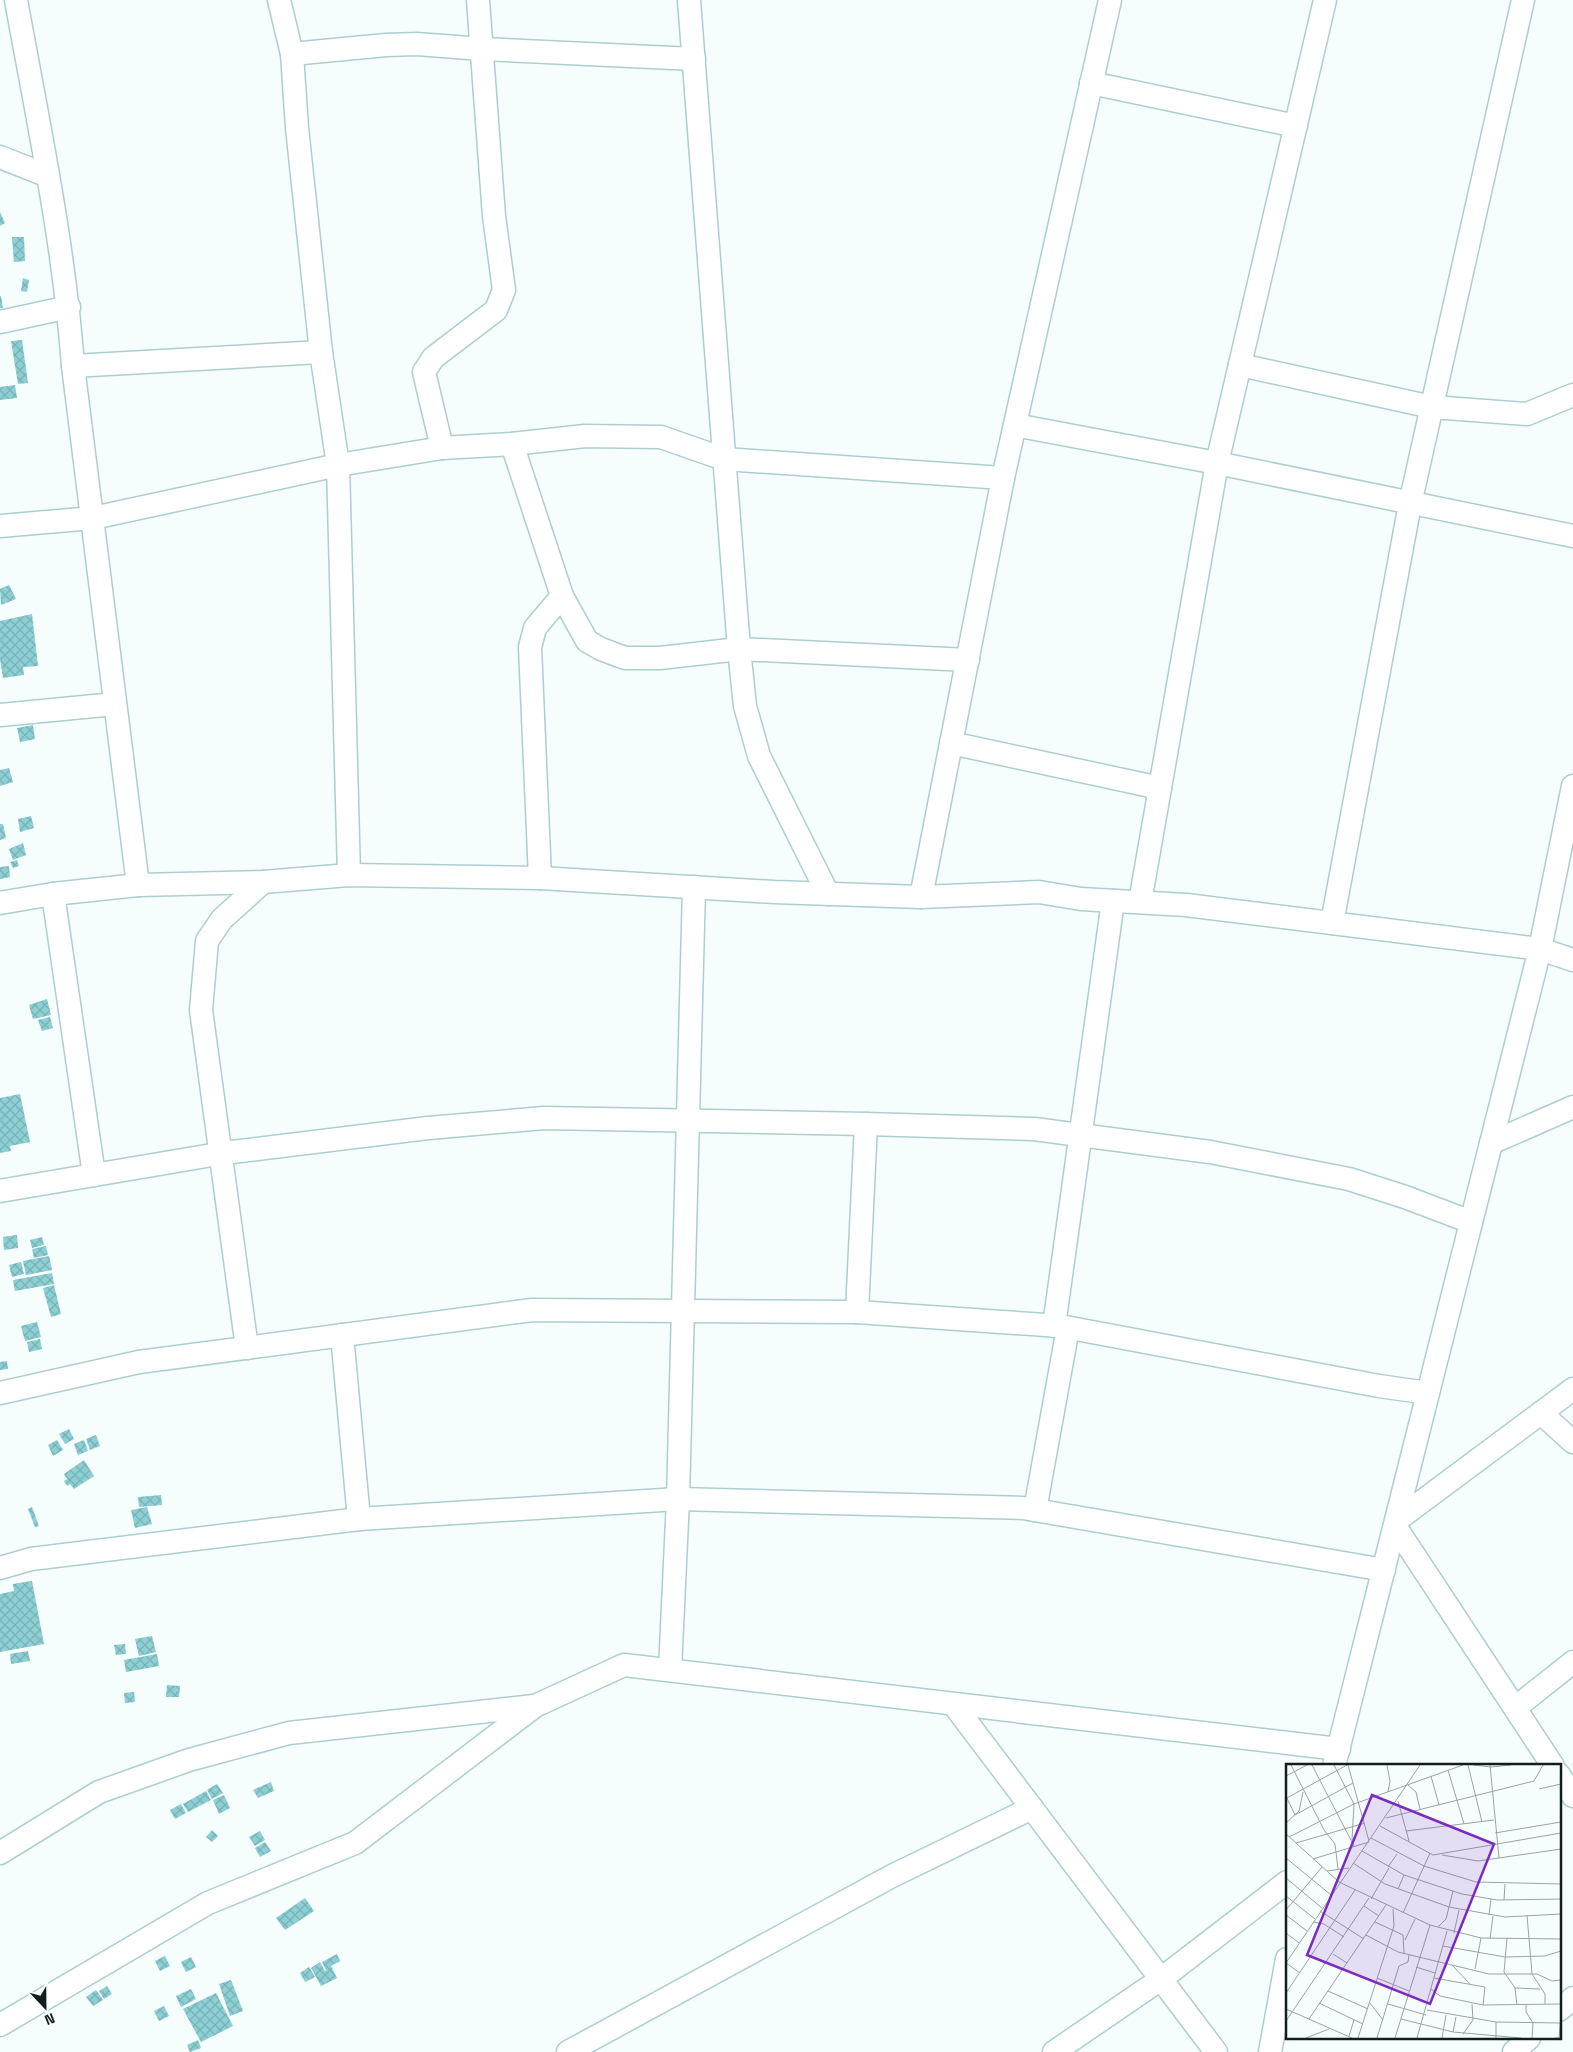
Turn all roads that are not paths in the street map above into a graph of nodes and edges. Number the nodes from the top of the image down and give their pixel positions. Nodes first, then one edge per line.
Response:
1 (16, 0) edge
2 (279, 0) edge
3 (478, 0) edge
4 (689, 0) edge
5 (1110, 0) edge
6 (1325, 0) edge
7 (1523, 0) edge
8 (482, 49) junction
9 (292, 54) junction
10 (694, 59) junction
11 (1091, 83) junction
12 (1296, 126) junction
13 (0, 157) edge
14 (48, 176) junction
15 (69, 307) junction
16 (0, 322) edge
17 (321, 352) junction
18 (1240, 365) junction
19 (73, 366) junction
20 (1573, 395) edge
21 (1432, 407) junction
22 (1015, 425) junction
23 (512, 444) junction
24 (442, 448) junction
25 (724, 459) junction
26 (1217, 463) junction
27 (338, 465) junction
28 (1003, 478) junction
29 (1410, 504) junction
30 (94, 518) junction
31 (0, 526) edge
32 (1573, 536) edge
33 (562, 596) junction
34 (739, 649) junction
35 (968, 660) junction
36 (115, 704) junction
37 (0, 715) edge
38 (951, 743) junction
39 (1573, 786) edge
40 (1160, 788) junction
41 (349, 875) junction
42 (540, 878) junction
43 (263, 882) junction
44 (138, 886) junction
45 (694, 887) junction
46 (53, 894) junction
47 (828, 894) junction
48 (921, 897) junction
49 (1113, 901) junction
50 (1140, 902) junction
51 (0, 903) edge
52 (1332, 923) junction
53 (1540, 949) junction
54 (1573, 960) edge
55 (1573, 1107) edge
56 (688, 1121) junction
57 (866, 1124) junction
58 (1081, 1135) junction
59 (1491, 1143) junction
60 (221, 1154) junction
61 (94, 1175) junction
62 (0, 1191) edge
63 (1471, 1222) junction
64 (683, 1311) junction
65 (857, 1312) junction
66 (1061, 1327) junction
67 (342, 1336) junction
68 (247, 1348) junction
69 (1573, 1389) edge
70 (0, 1393) edge
71 (1428, 1393) junction
72 (1541, 1413) junction
73 (1573, 1442) edge
74 (678, 1499) junction
75 (1034, 1510) junction
76 (359, 1519) junction
77 (1396, 1523) junction
78 (0, 1568) edge
79 (1384, 1570) junction
80 (1573, 1662) edge
81 (670, 1670) junction
82 (954, 1705) junction
83 (535, 1706) junction
84 (1515, 1708) junction
85 (1337, 1758) edge
86 (1552, 1764) edge
87 (1560, 1777) edge
88 (1573, 1796) edge
89 (1032, 1808) junction
90 (0, 1853) edge
91 (1286, 1883) edge
92 (1286, 1964) edge
93 (1161, 1979) junction
94 (1573, 1998) edge
95 (1560, 2009) edge
96 (0, 2025) edge
97 (1527, 2040) edge
98 (568, 2052) edge
99 (1054, 2052) edge
100 (1216, 2052) edge
101 (1270, 2052) edge
102 (1514, 2052) edge

1 - 14 street
2 - 9 street
3 - 8 street
4 - 10 street
5 - 11 street
6 - 12 street
7 - 21 street
8 - 9 street
8 - 10 street
8 - 24 street
9 - 17 street
10 - 25 street
11 - 12 street
11 - 22 street
12 - 18 street
13 - 14 street
14 - 15 street
15 - 16 street
15 - 19 street
17 - 19 street
17 - 27 street
18 - 21 street
18 - 26 street
19 - 30 street
20 - 21 street
21 - 29 street
22 - 26 street
22 - 28 street
23 - 24 street
23 - 25 street
23 - 33 street
24 - 27 street
25 - 28 street
25 - 34 street
26 - 29 street
26 - 40 street
27 - 30 street
27 - 41 street
28 - 35 street
29 - 32 street
29 - 52 street
30 - 31 street
30 - 36 street
33 - 34 street
33 - 42 street
34 - 35 street
34 - 47 street
35 - 38 street
36 - 37 street
36 - 44 street
38 - 40 street
38 - 48 street
39 - 53 street
40 - 50 street
41 - 42 street
41 - 43 street
42 - 45 street
43 - 44 street
43 - 60 street
44 - 46 street
45 - 47 street
45 - 56 street
46 - 51 street
46 - 61 street
47 - 48 street
48 - 49 street
49 - 50 street
49 - 58 street
50 - 52 street
52 - 53 street
53 - 54 street
53 - 59 street
55 - 59 street
56 - 57 street
56 - 60 street
56 - 64 street
57 - 58 street
57 - 65 street
58 - 63 street
58 - 66 street
59 - 63 street
60 - 61 street
60 - 68 street
61 - 62 street
63 - 71 street
64 - 65 street
64 - 67 street
64 - 74 street
65 - 66 street
66 - 71 street
66 - 75 street
67 - 68 street
67 - 76 street
68 - 70 street
69 - 72 street
71 - 77 street
72 - 73 street
72 - 77 street
74 - 75 street
74 - 76 street
74 - 81 street
75 - 79 street
76 - 78 street
77 - 79 street
77 - 84 street
79 - 85 street
80 - 84 street
81 - 82 street
81 - 83 street
82 - 85 street
82 - 89 street
83 - 90 street
83 - 96 street
84 - 86 street
87 - 88 street
89 - 93 street
89 - 98 street
91 - 93 street
92 - 101 street
93 - 99 street
93 - 100 street
94 - 95 street
97 - 102 street

